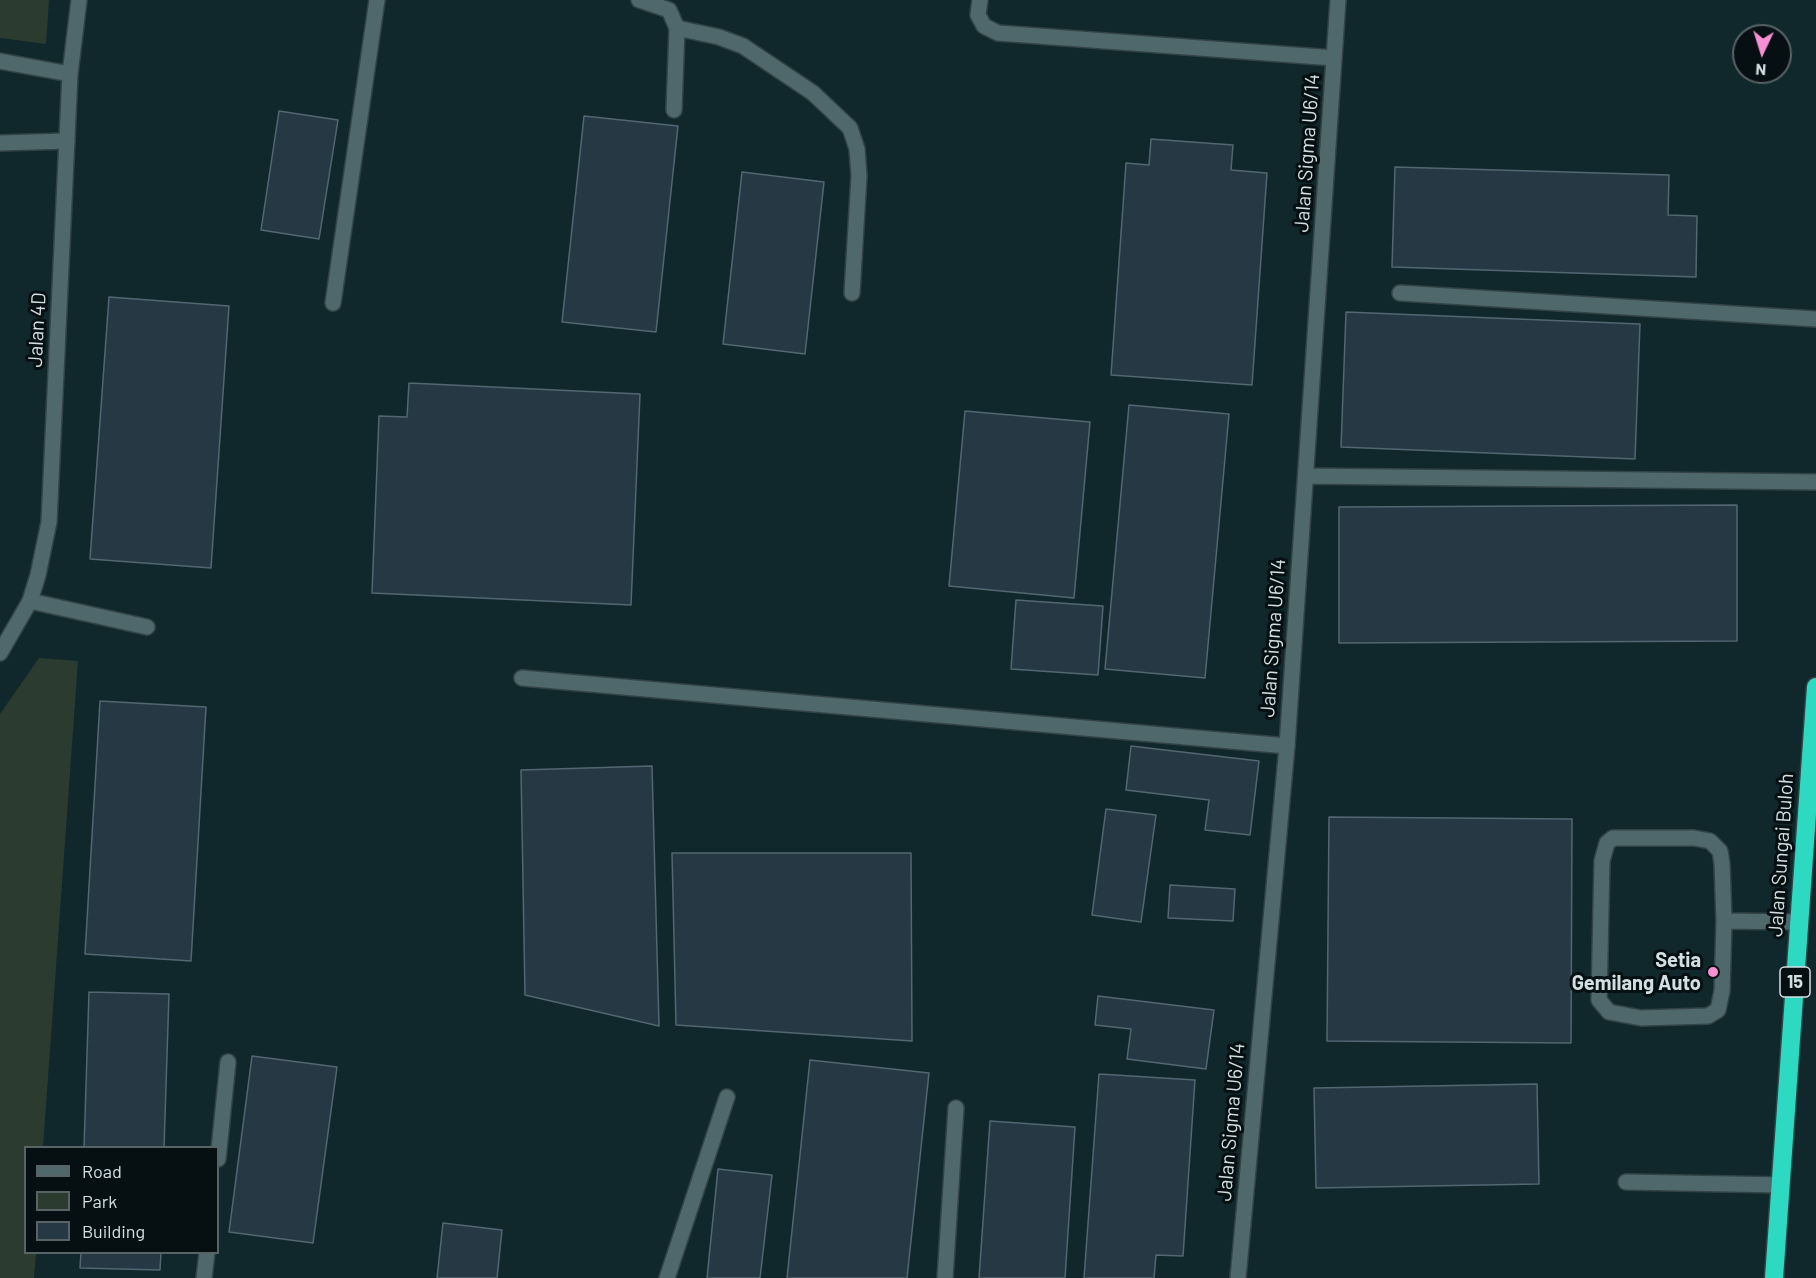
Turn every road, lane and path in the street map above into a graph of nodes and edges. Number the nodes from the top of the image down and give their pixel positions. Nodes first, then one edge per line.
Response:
1 (79, 0) edge
2 (377, 0) edge
3 (639, 0) edge
4 (980, 0) edge
5 (1338, 0) edge
6 (677, 28) junction
7 (1334, 58) junction
8 (0, 60) edge
9 (70, 74) junction
10 (674, 110) dead end
11 (67, 141) junction
12 (0, 143) edge
13 (852, 292) dead end
14 (1400, 293) dead end
15 (333, 303) dead end
16 (1816, 319) edge
17 (1306, 476) junction
18 (1816, 482) edge
19 (30, 601) junction
20 (147, 627) dead end
21 (0, 653) edge
22 (522, 678) dead end
23 (1816, 687) edge
24 (1287, 746) junction
25 (1724, 921) junction
26 (1799, 922) junction
27 (228, 1062) dead end
28 (727, 1097) dead end
29 (956, 1108) dead end
30 (219, 1149) edge
31 (1626, 1182) dead end
32 (1781, 1185) junction
33 (207, 1254) edge
34 (204, 1278) edge
35 (667, 1278) edge
36 (945, 1278) edge
37 (1238, 1278) edge
38 (1774, 1278) edge

1 - 9 street, Jalan 4D
2 - 15 street
3 - 6 street
4 - 7 street
5 - 7 street, Jalan Sigma U6/14
6 - 10 street
6 - 13 street
7 - 17 street, Jalan Sigma U6/14
8 - 9 street
9 - 11 street, Jalan 4D
11 - 12 street
11 - 19 street, Jalan 4D
14 - 16 street
17 - 18 street
17 - 24 street, Jalan Sigma U6/14
19 - 20 street
19 - 21 street, Jalan 4D
22 - 24 street
23 - 26 highway, Jalan Sungai Buloh / 15
24 - 37 street, Jalan Sigma U6/14
25 - 25 street
25 - 26 street
26 - 32 highway, Jalan Sungai Buloh / 15
27 - 30 street
28 - 35 street
29 - 36 street
31 - 32 street
32 - 38 highway, Jalan Sungai Buloh / 15
33 - 34 street

